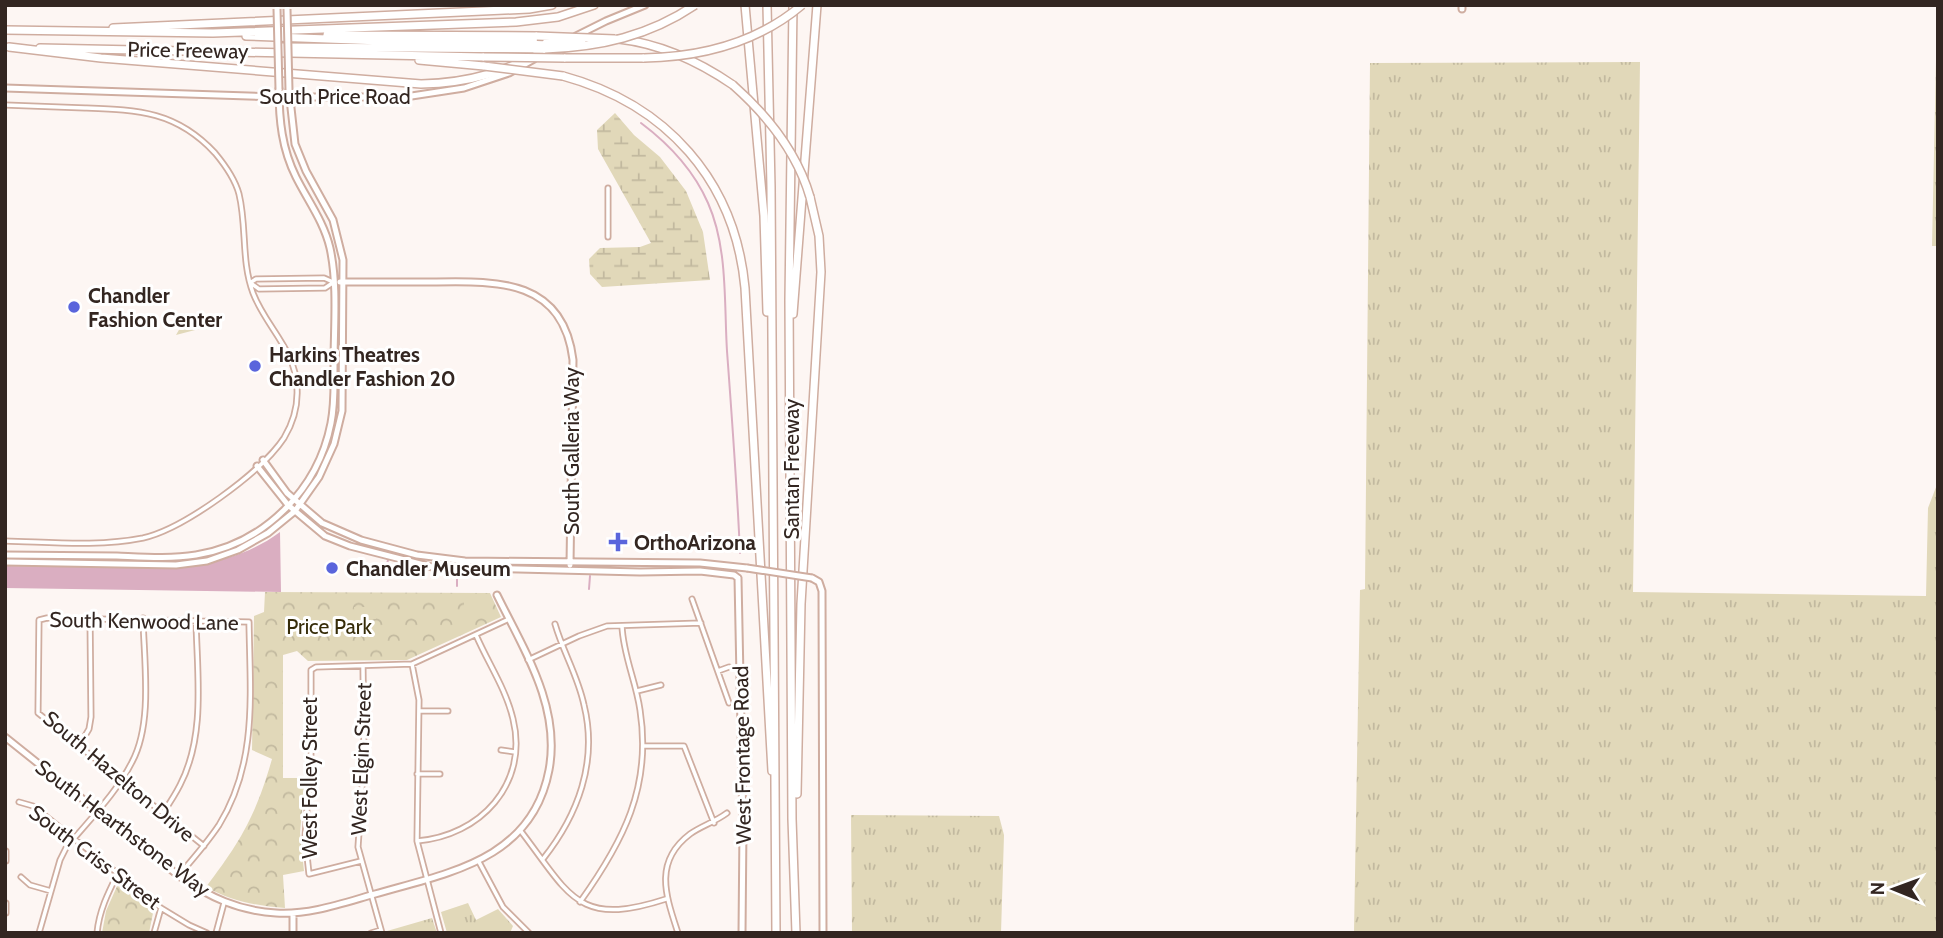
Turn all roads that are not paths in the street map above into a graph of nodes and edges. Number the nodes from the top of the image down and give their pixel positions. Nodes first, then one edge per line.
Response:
1 (552, 5) edge
2 (594, 5) edge
3 (645, 5) edge
4 (687, 5) edge
5 (695, 5) edge
6 (767, 5) edge
7 (793, 5) edge
8 (802, 5) edge
9 (817, 5) edge
10 (277, 7) edge
11 (287, 7) edge
12 (744, 7) edge
13 (5, 30) edge
14 (37, 30) junction
15 (228, 33) junction
16 (562, 44) junction
17 (545, 46) junction
18 (7, 47) edge
19 (228, 50) junction
20 (370, 54) junction
21 (5, 88) edge
22 (289, 94) junction
23 (279, 97) junction
24 (5, 105) edge
25 (608, 188) dead end
26 (608, 236) dead end
27 (334, 282) junction
28 (344, 282) junction
29 (250, 284) junction
30 (790, 360) junction
31 (772, 391) junction
32 (263, 460) junction
33 (257, 467) junction
34 (291, 502) junction
35 (297, 508) junction
36 (5, 541) edge
37 (5, 555) edge
38 (5, 562) edge
39 (570, 563) junction
40 (747, 568) junction
41 (570, 571) junction
42 (738, 579) junction
43 (498, 595) dead end
44 (692, 599) dead end
45 (90, 618) junction
46 (143, 618) junction
47 (509, 619) junction
48 (39, 620) joint
49 (196, 620) junction
50 (701, 623) junction
51 (555, 624) dead end
52 (622, 625) junction
53 (476, 635) junction
54 (561, 645) junction
55 (528, 660) junction
56 (412, 664) junction
57 (363, 667) junction
58 (729, 667) dead end
59 (718, 671) junction
60 (661, 685) dead end
61 (637, 691) junction
62 (729, 703) dead end
63 (419, 710) junction
64 (448, 711) dead end
65 (5, 737) edge
66 (79, 746) junction
67 (643, 746) junction
68 (501, 750) dead end
69 (516, 752) junction
70 (418, 774) junction
71 (440, 774) dead end
72 (122, 779) junction
73 (19, 802) dead end
74 (96, 811) junction
75 (163, 813) junction
76 (727, 813) dead end
77 (775, 821) junction
78 (714, 823) junction
79 (520, 830) junction
80 (74, 838) junction
81 (417, 841) junction
82 (204, 846) junction
83 (5, 854) edge
84 (542, 859) junction
85 (6, 861) edge
86 (362, 861) junction
87 (480, 862) junction
88 (118, 873) junction
89 (178, 876) junction
90 (21, 877) dead end
91 (427, 880) junction
92 (795, 886) junction
93 (51, 891) junction
94 (371, 895) junction
95 (666, 899) junction
96 (580, 902) junction
97 (224, 903) junction
98 (160, 908) junction
99 (293, 913) junction
100 (521, 926) junction
101 (382, 931) edge
102 (517, 932) edge
103 (40, 933) edge
104 (97, 933) edge
105 (154, 933) edge
106 (207, 933) edge
107 (216, 933) edge
108 (293, 933) edge
109 (371, 933) edge
110 (441, 933) edge
111 (528, 933) edge
112 (678, 933) edge
113 (742, 933) edge
114 (776, 933) edge
115 (796, 933) edge
116 (824, 933) edge

1 - 14 highway
2 - 15 highway
3 - 16 street, South Price Road
4 - 17 highway, bridge
5 - 17 highway, bridge
6 - 31 highway, Santan Freeway
7 - 30 highway, Santan Freeway
8 - 20 highway, bridge
9 - 30 highway
10 - 23 street, bridge
11 - 22 street, bridge
12 - 31 highway
13 - 14 highway, Price Freeway
14 - 15 highway, Price Freeway
15 - 17 highway
15 - 92 highway, bridge
16 - 18 highway
16 - 22 street, South Price Road
17 - 19 highway
18 - 19 highway, Price Freeway
19 - 20 highway, Price Freeway
20 - 77 highway, bridge
21 - 23 street, South Price Road
22 - 23 street, South Price Road
22 - 28 street
23 - 27 street
24 - 29 street
25 - 26 street
27 - 28 street, South Galleria Way
27 - 29 street, South Galleria Way
27 - 29 street, South Galleria Way
27 - 34 street
28 - 35 street
28 - 39 street, South Galleria Way
29 - 32 street
30 - 92 highway, Santan Freeway
31 - 77 highway, Santan Freeway
32 - 33 street
32 - 34 street
33 - 34 street
33 - 36 street
34 - 35 street
34 - 37 street
35 - 38 street
35 - 39 street
35 - 41 street
39 - 40 street
39 - 41 street, South Galleria Way
40 - 42 street
40 - 116 street, bridge
41 - 42 street
42 - 113 street, West Frontage Road
43 - 47 street, South Hearthstone Way
44 - 50 street
45 - 46 street, South Kenwood Lane
45 - 48 street, South Kenwood Lane
45 - 66 street
46 - 49 street, South Kenwood Lane
46 - 72 street
47 - 53 street
47 - 55 street, South Hearthstone Way
48 - 66 street, South Hazelton Drive
49 - 75 street
49 - 82 street, South Kenwood Lane
50 - 52 street
50 - 59 street
51 - 54 street
52 - 54 street
52 - 61 street
53 - 56 street
53 - 69 street
54 - 55 street
54 - 84 street
55 - 79 street, South Hearthstone Way
56 - 57 street
56 - 63 street
57 - 86 street, West Elgin Street
57 - 86 street, West Folley Street
58 - 59 street
59 - 62 street
60 - 61 street
61 - 67 street
63 - 64 street
63 - 70 street
65 - 74 street, South Hearthstone Way
66 - 72 street, South Hazelton Drive
67 - 78 street
67 - 96 street
68 - 69 street
69 - 81 street
70 - 71 street
70 - 81 street
72 - 74 street
72 - 75 street, South Hazelton Drive
73 - 80 street, South Criss Street
74 - 80 street
74 - 89 street, South Hearthstone Way
75 - 82 street, South Hazelton Drive
76 - 78 street
77 - 114 highway, Santan Freeway
78 - 95 street
79 - 84 street
79 - 87 street, South Hearthstone Way
80 - 88 street, South Criss Street
80 - 93 street
81 - 91 street
82 - 89 street
83 - 85 street
84 - 96 street
86 - 94 street, West Elgin Street
87 - 91 street, South Hearthstone Way
87 - 100 street
88 - 98 street, South Criss Street
88 - 104 street
89 - 97 street, South Hearthstone Way
90 - 93 street
91 - 94 street, South Hearthstone Way
91 - 110 street
92 - 115 highway, Santan Freeway
93 - 103 street
94 - 99 street, South Hearthstone Way
94 - 101 street, West Elgin Street
95 - 96 street
95 - 112 street
97 - 99 street, South Hearthstone Way
97 - 107 street
98 - 105 street
98 - 106 street, South Criss Street
99 - 108 street
100 - 102 street
100 - 111 street
101 - 109 street

